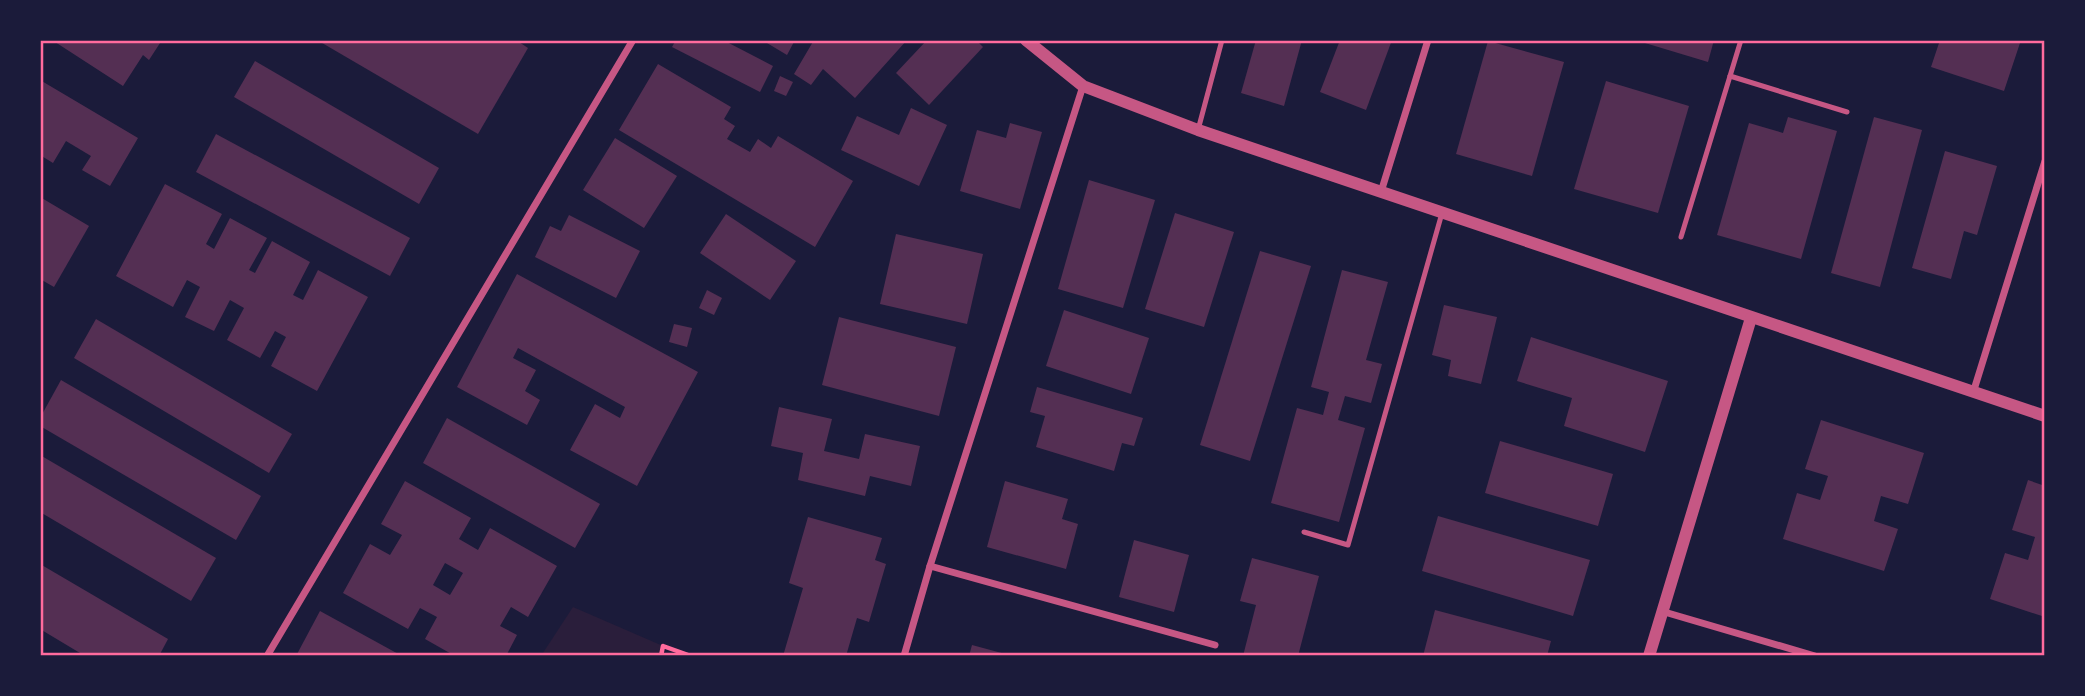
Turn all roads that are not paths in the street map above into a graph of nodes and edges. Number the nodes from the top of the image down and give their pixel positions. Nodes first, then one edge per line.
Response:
1 (632, 40) edge
2 (1026, 40) edge
3 (1222, 40) edge
4 (1429, 40) edge
5 (1741, 40) edge
6 (1730, 76) junction
7 (1083, 86) junction
8 (1847, 112) dead end
9 (1198, 130) junction
10 (2045, 161) edge
11 (1381, 192) junction
12 (1442, 213) junction
13 (1681, 237) dead end
14 (1751, 318) junction
15 (1973, 393) junction
16 (2045, 416) edge
17 (1304, 532) dead end
18 (930, 566) junction
19 (1661, 611) junction
20 (1215, 645) dead end
21 (267, 656) edge
22 (904, 656) edge
23 (1649, 656) edge
24 (1815, 656) edge

1 - 21 street
2 - 7 street
3 - 9 lane
4 - 11 street
5 - 6 lane
6 - 8 lane
6 - 13 lane
7 - 9 street
7 - 18 street
9 - 11 street
10 - 15 street
11 - 12 street
12 - 14 street
12 - 17 lane
14 - 15 street
14 - 19 street
15 - 16 street
18 - 20 street
18 - 22 street
19 - 23 street
19 - 24 street

